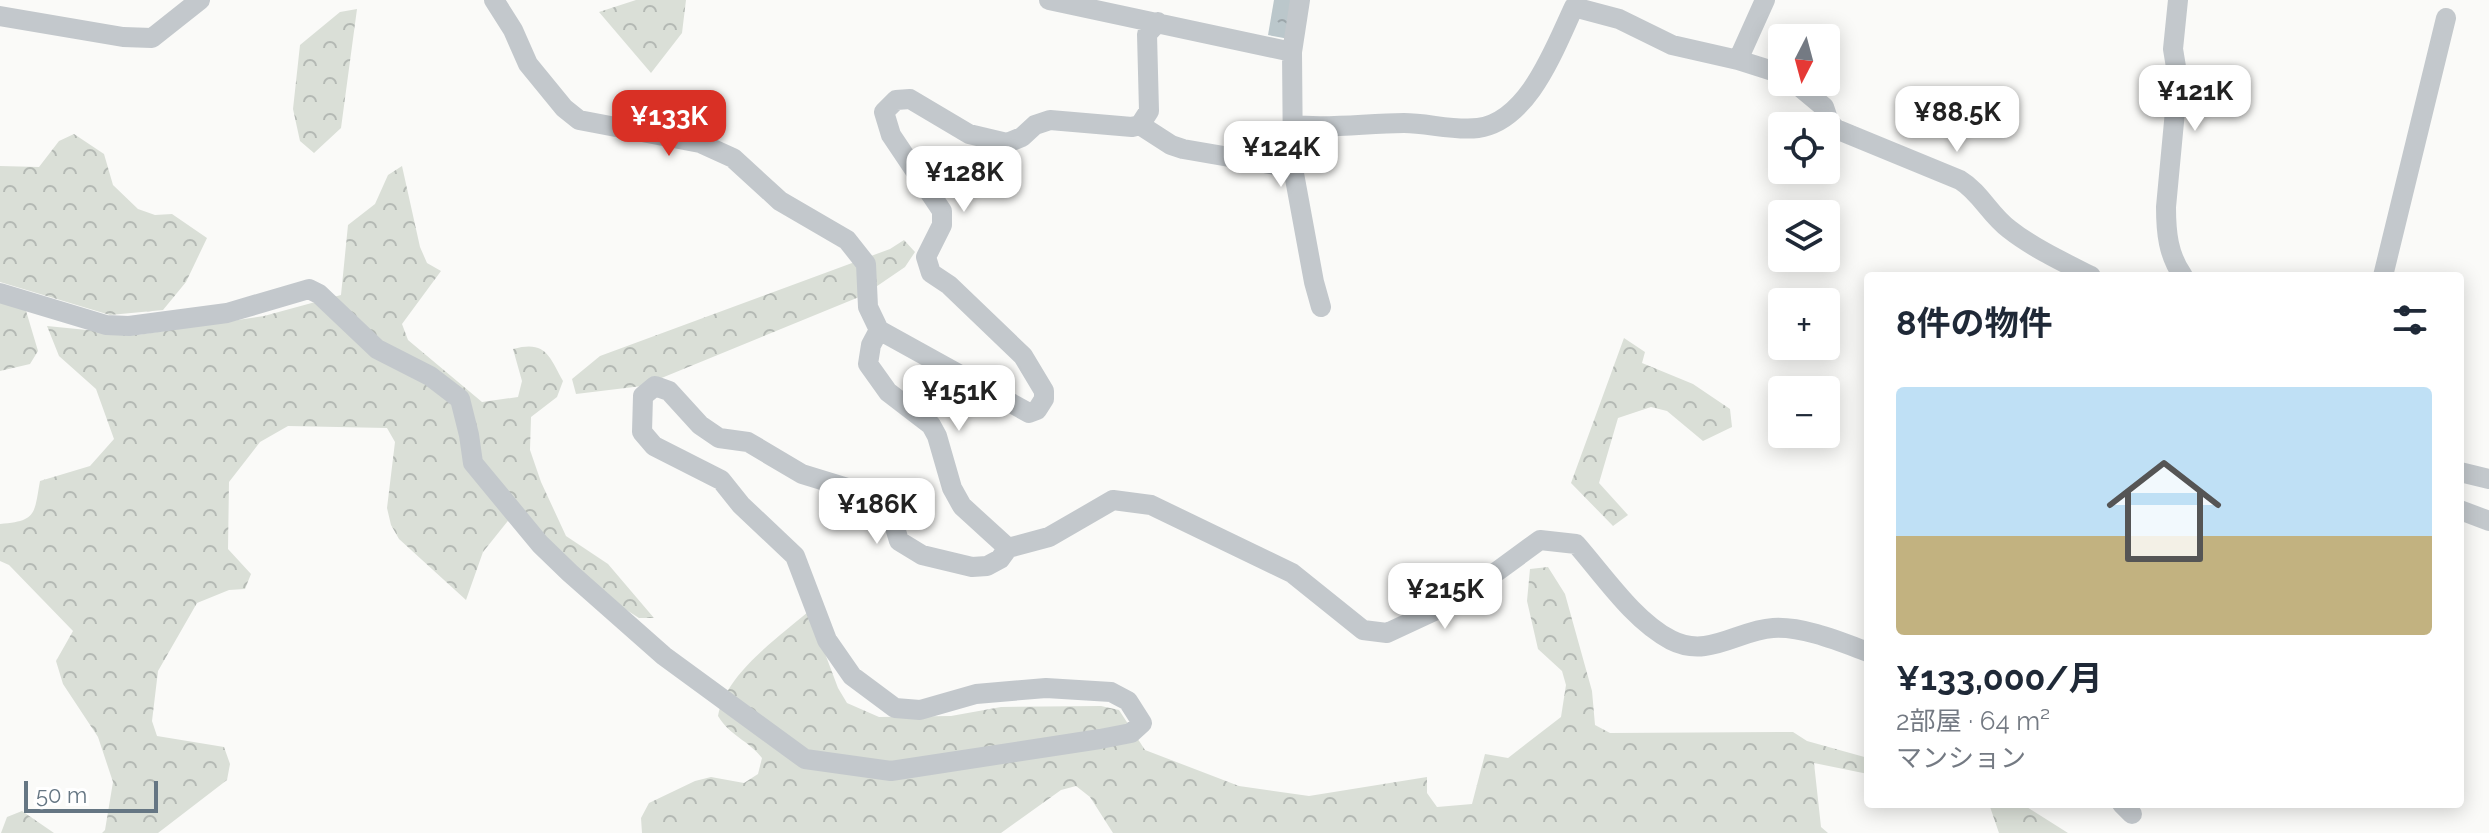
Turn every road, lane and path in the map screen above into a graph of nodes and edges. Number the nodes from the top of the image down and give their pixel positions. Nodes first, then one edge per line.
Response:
1 (200, 0) edge
2 (494, 0) edge
3 (1049, 0) edge
4 (1300, 0) edge
5 (1765, 0) edge
6 (2178, 0) edge
7 (1575, 3) edge
8 (0, 16) edge
9 (2446, 18) dead end
10 (1158, 22) junction
11 (1292, 52) junction
12 (1738, 60) junction
13 (1768, 70) edge
14 (1811, 96) edge
15 (1140, 125) junction
16 (1293, 125) junction
17 (1293, 168) junction
18 (2084, 272) edge
19 (2180, 272) edge
20 (2384, 272) edge
21 (0, 293) edge
22 (1321, 307) dead end
23 (879, 330) junction
24 (2464, 473) edge
25 (2489, 479) edge
26 (2464, 512) edge
27 (2489, 521) edge
28 (1008, 548) junction
29 (1864, 651) edge

1 - 8 street
2 - 23 street
3 - 10 street
4 - 11 street
5 - 12 street
6 - 19 street
7 - 12 street
7 - 16 street
9 - 20 street
10 - 11 street
10 - 15 street
11 - 16 street
12 - 13 street
14 - 18 street
15 - 17 street
15 - 23 street
16 - 17 street
17 - 22 street
21 - 28 street
23 - 28 street
24 - 25 street
26 - 27 street
28 - 29 street

